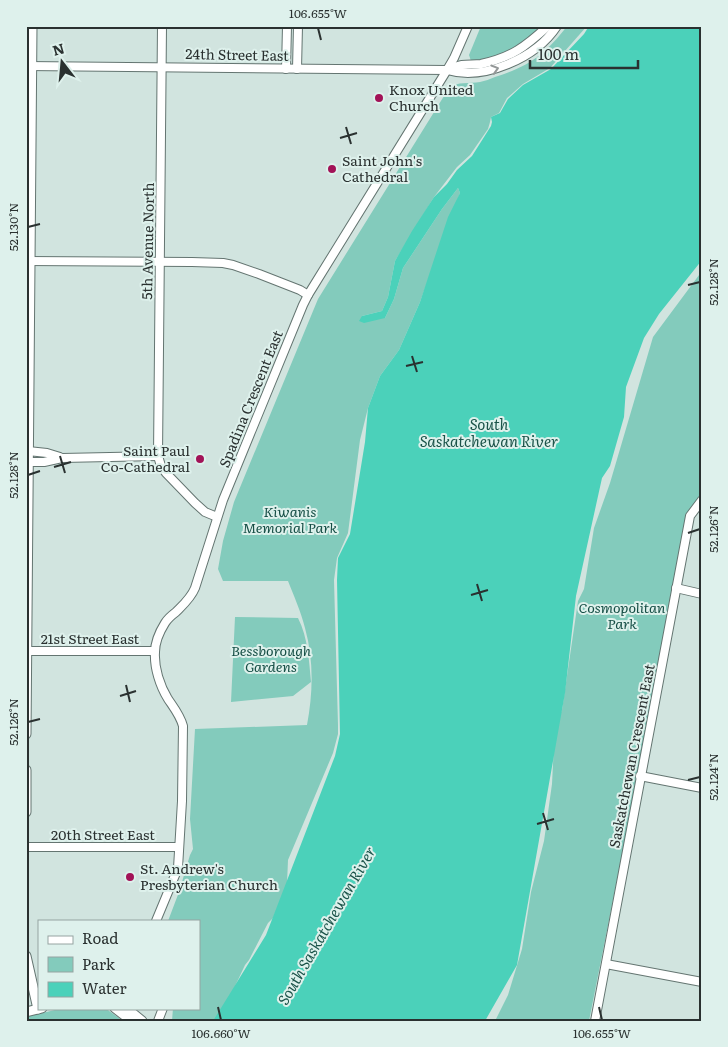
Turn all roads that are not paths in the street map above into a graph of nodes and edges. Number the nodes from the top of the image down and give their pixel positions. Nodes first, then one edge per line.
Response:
1 (32, 26) edge
2 (162, 26) edge
3 (286, 26) edge
4 (298, 26) edge
5 (468, 26) edge
6 (548, 26) edge
7 (558, 26) edge
8 (29, 66) edge
9 (162, 67) junction
10 (286, 69) junction
11 (297, 69) junction
12 (447, 70) junction
13 (28, 260) edge
14 (160, 262) junction
15 (308, 295) junction
16 (27, 451) edge
17 (158, 456) junction
18 (62, 458) junction
19 (27, 462) edge
20 (702, 500) edge
21 (217, 517) junction
22 (676, 588) junction
23 (702, 594) edge
24 (27, 651) edge
25 (155, 651) junction
26 (26, 734) edge
27 (26, 770) edge
28 (640, 776) junction
29 (702, 788) edge
30 (26, 812) edge
31 (26, 846) edge
32 (179, 848) junction
33 (156, 920) edge
34 (26, 956) edge
35 (606, 964) junction
36 (702, 982) edge
37 (33, 999) edge
38 (121, 1010) edge
39 (122, 1010) edge
40 (132, 1021) edge
41 (142, 1021) edge
42 (595, 1021) edge

1 - 8 main road
2 - 9 street, 5th Avenue North
3 - 10 street
4 - 11 street
5 - 12 street, Spadina Crescent East
6 - 12 street
12 -> 7 street
8 - 9 street, 24th Street East
8 - 13 main road
9 - 10 street, 24th Street East
9 - 14 street, 5th Avenue North
10 - 11 street, 24th Street East
11 - 12 street, 24th Street East
12 - 15 street, Spadina Crescent East
13 - 14 street
13 - 16 main road
14 - 15 street
14 - 17 street, 5th Avenue North
15 - 21 street, Spadina Crescent East
16 - 18 street
16 - 19 main road
17 - 18 street
17 - 21 street
18 - 19 street
19 - 24 main road
20 - 22 street, Saskatchewan Crescent East
21 - 25 street, Spadina Crescent East
22 - 23 street
22 - 28 street, Saskatchewan Crescent East
24 - 25 street, 21st Street East
24 - 26 main road
25 - 32 street, Spadina Crescent East
27 - 30 main road
28 - 29 street
28 - 35 street, Saskatchewan Crescent East
31 - 32 street, 20th Street East
32 - 33 street, Spadina Crescent East
34 - 37 main road
35 - 36 street
35 - 42 street, Saskatchewan Crescent East
38 - 40 main road
39 - 41 main road

